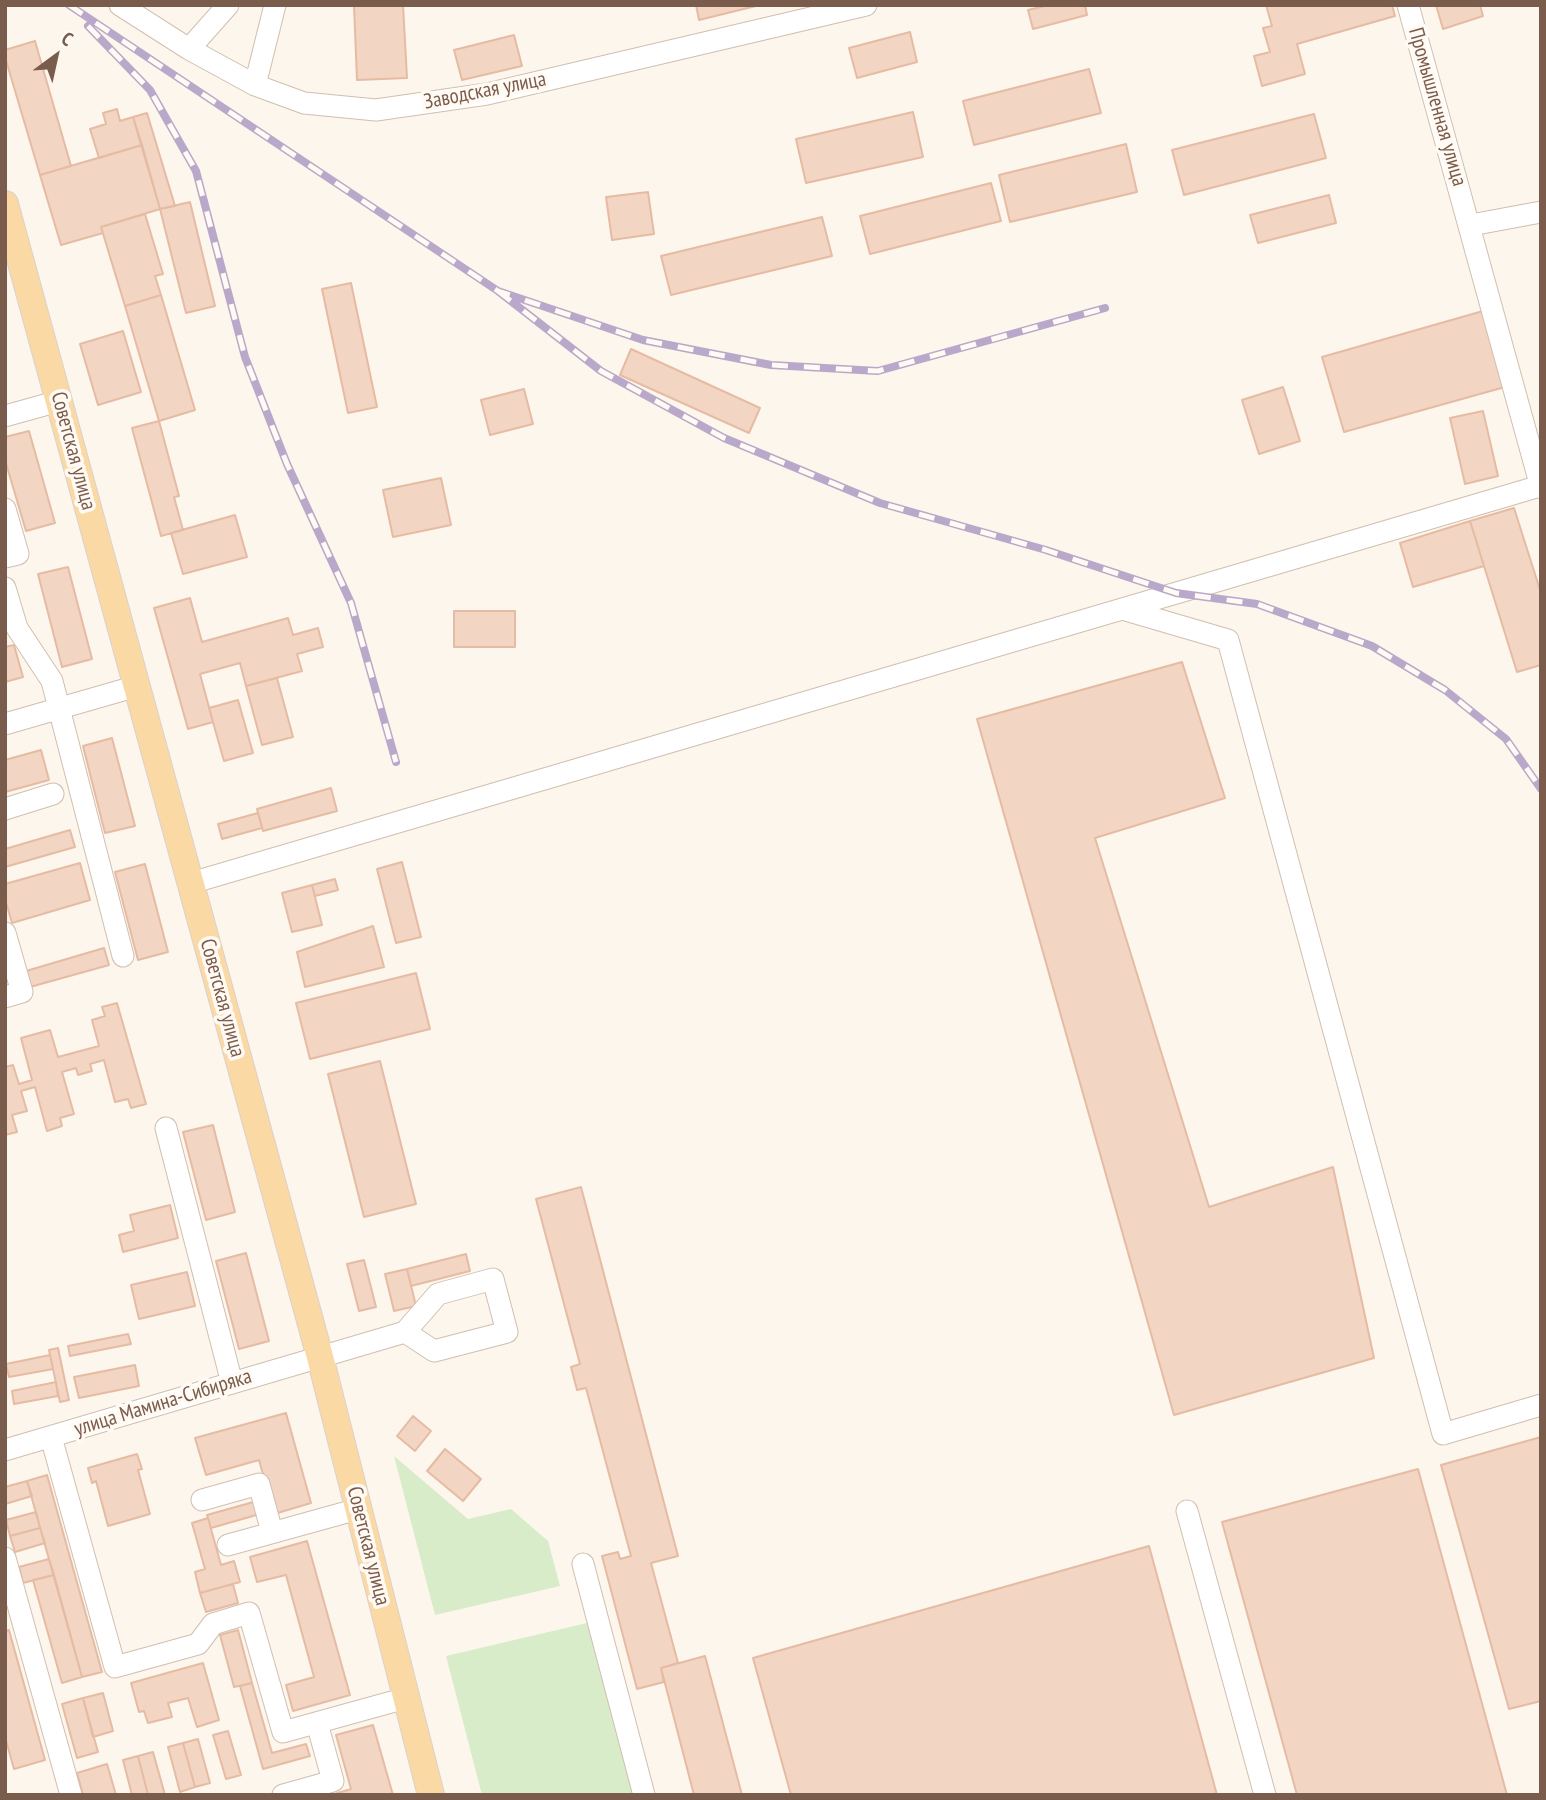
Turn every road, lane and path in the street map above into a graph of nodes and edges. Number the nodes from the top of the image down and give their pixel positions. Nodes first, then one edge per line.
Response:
1 (228, 5) edge
2 (275, 5) edge
3 (866, 5) edge
4 (1408, 5) edge
5 (127, 7) edge
6 (189, 49) junction
7 (255, 85) junction
8 (5, 204) edge
9 (1541, 212) edge
10 (1468, 217) junction
11 (59, 401) junction
12 (5, 415) edge
13 (1541, 486) edge
14 (5, 509) edge
15 (5, 558) edge
16 (5, 588) edge
17 (1122, 609) junction
18 (11, 630) edge
19 (137, 686) junction
20 (59, 709) junction
21 (5, 724) edge
22 (53, 794) dead end
23 (5, 809) edge
24 (191, 883) junction
25 (5, 933) edge
26 (123, 956) dead end
27 (5, 997) edge
28 (166, 1128) dead end
29 (405, 1332) junction
30 (320, 1357) junction
31 (232, 1383) junction
32 (1541, 1405) edge
33 (51, 1437) junction
34 (5, 1450) edge
35 (202, 1500) dead end
36 (358, 1509) junction
37 (1188, 1511) dead end
38 (272, 1532) junction
39 (228, 1545) dead end
40 (5, 1558) edge
41 (583, 1564) dead end
42 (406, 1698) junction
43 (317, 1723) junction
44 (71, 1795) edge
45 (283, 1795) edge
46 (430, 1795) edge
47 (644, 1795) edge
48 (1265, 1795) edge

1 - 6 street
2 - 7 street
3 - 7 street, Заводская улица
4 - 10 street, Промышленная улица
5 - 6 street, Заводская улица
6 - 7 street, Заводская улица
8 - 11 main road, Советская улица
9 - 10 street
10 - 13 street, Промышленная улица
11 - 12 street
11 - 19 main road, Советская улица
13 - 17 street
14 - 15 street
16 - 18 street
17 - 24 street
17 - 32 street
18 - 20 street
19 - 20 street
19 - 24 main road, Советская улица
20 - 21 street
20 - 26 street
22 - 23 street
24 - 30 main road, Советская улица
25 - 27 street
28 - 31 street
29 - 29 street
29 - 30 street, улица Мамина-Сибиряка
30 - 31 street, улица Мамина-Сибиряка
30 - 36 main road, Советская улица
31 - 33 street, улица Мамина-Сибиряка
33 - 34 street, улица Мамина-Сибиряка
33 - 43 street
35 - 38 street
36 - 38 street
36 - 42 main road, Советская улица
37 - 48 street
38 - 39 street
40 - 44 street
41 - 47 street
42 - 43 street
42 - 46 main road, Советская улица
43 - 45 street

